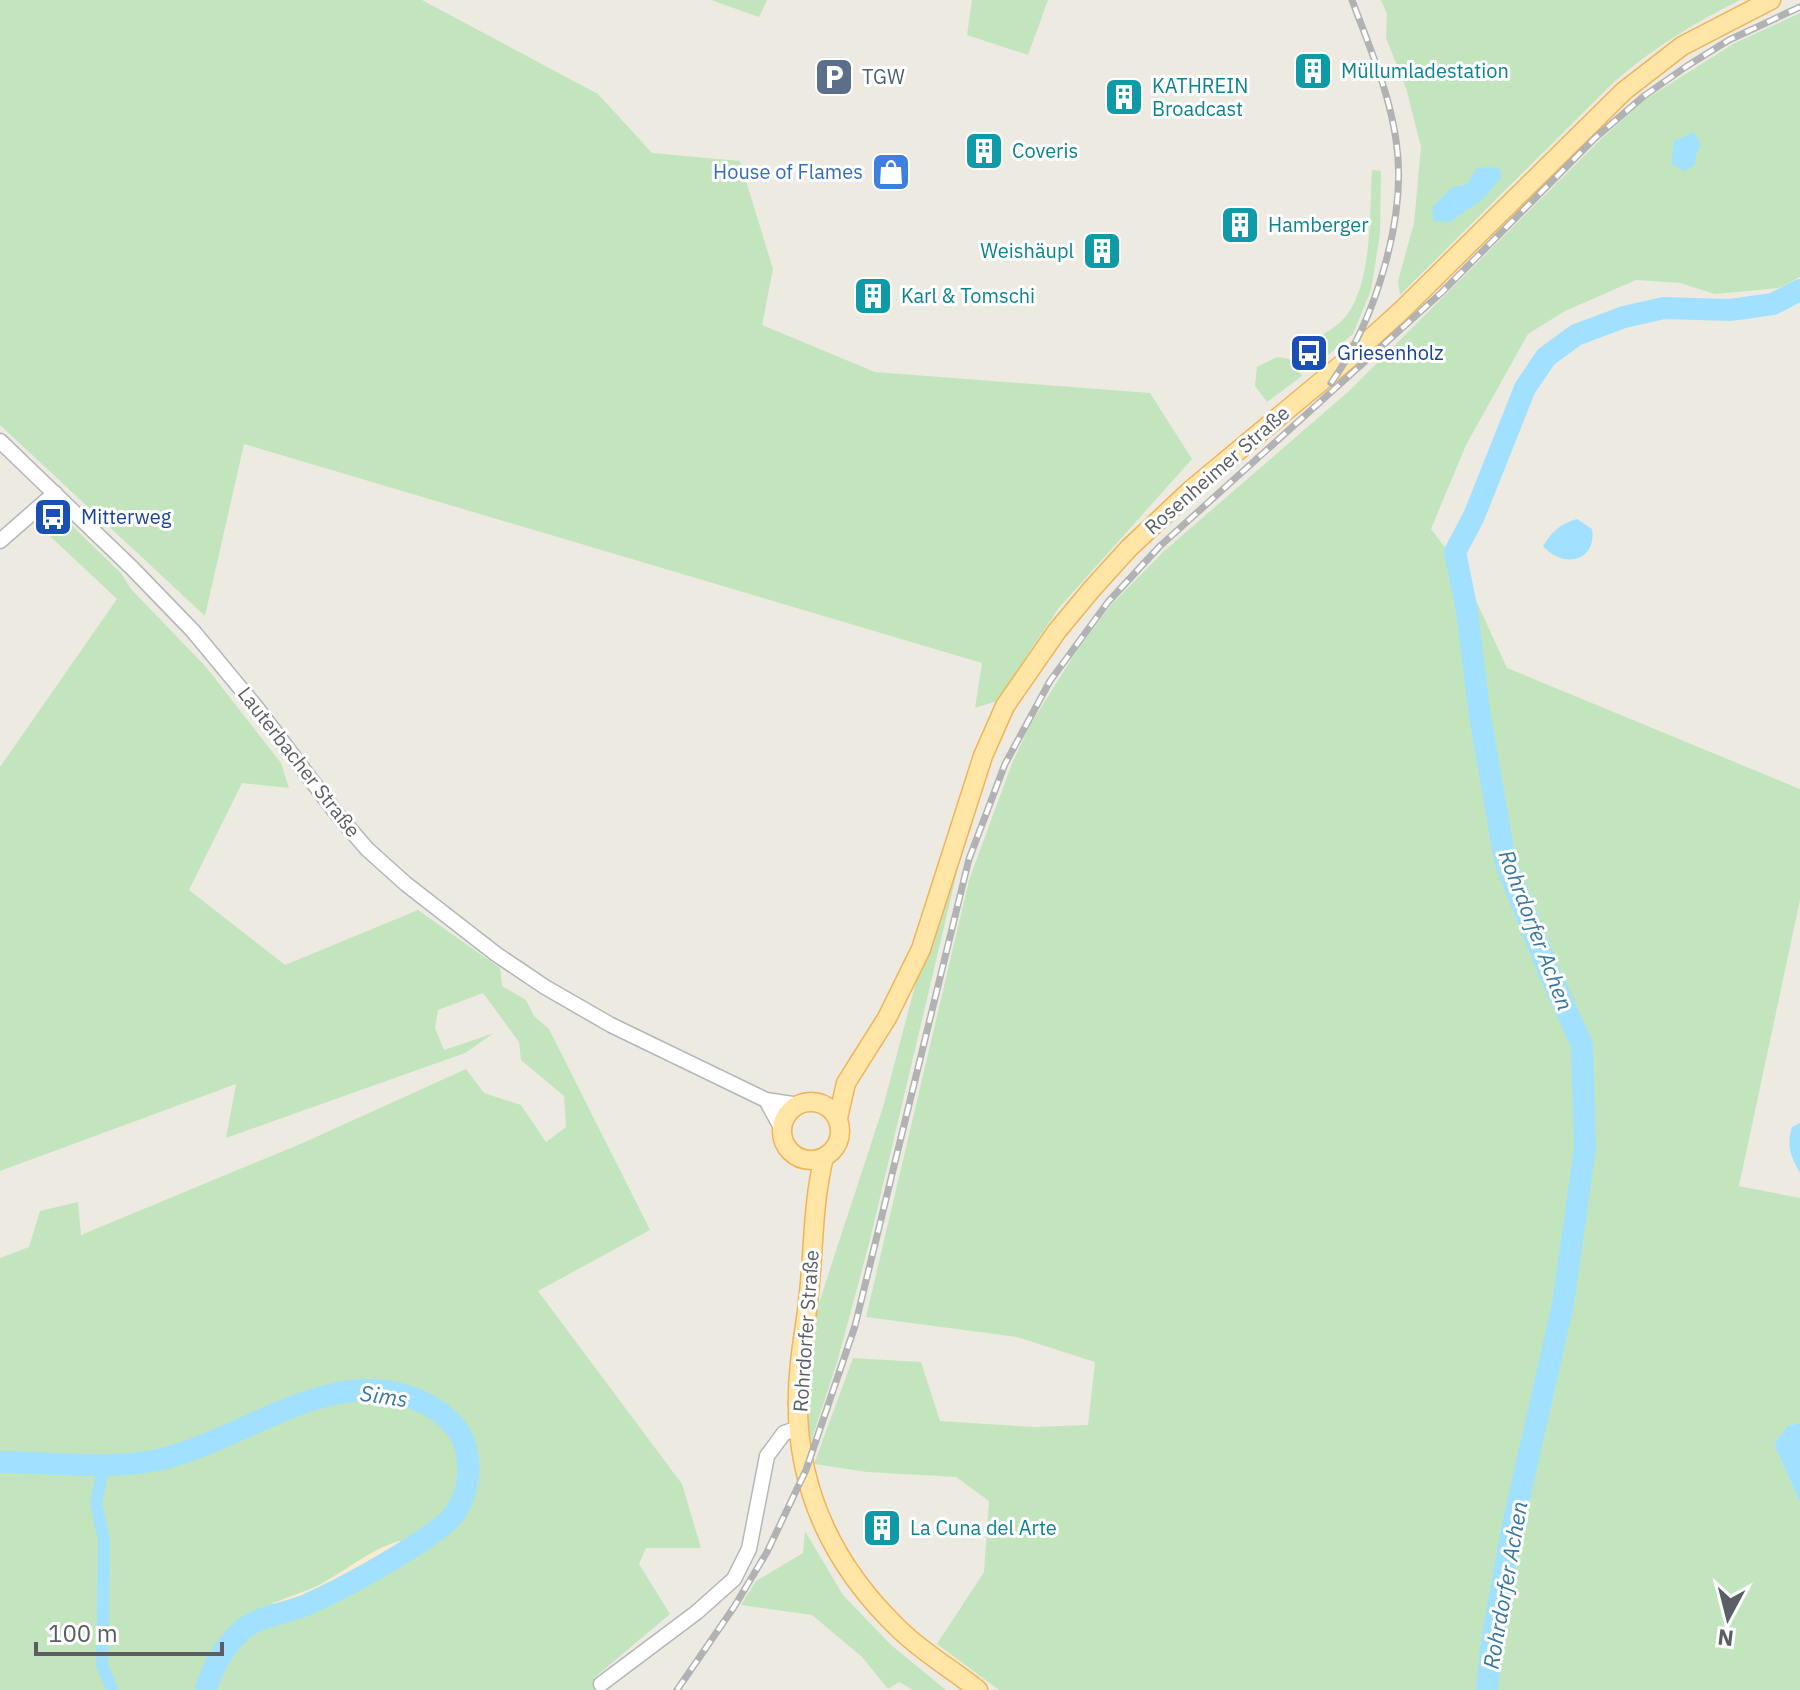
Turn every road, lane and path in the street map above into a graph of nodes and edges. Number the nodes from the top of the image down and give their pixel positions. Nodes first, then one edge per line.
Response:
1 (1771, 0) edge
2 (0, 441) edge
3 (55, 493) junction
4 (0, 541) edge
5 (846, 1083) junction
6 (766, 1100) junction
7 (818, 1103) junction
8 (799, 1105) junction
9 (838, 1118) junction
10 (782, 1129) junction
11 (824, 1157) junction
12 (802, 1159) junction
13 (816, 1192) junction
14 (799, 1428) junction
15 (601, 1684) dead end
16 (978, 1690) edge

1 - 5 main road, Rosenheimer Straße
2 - 3 street, Lauterbacher Straße
3 - 4 street
3 - 6 street, Lauterbacher Straße
5 - 7 main road, Rosenheimer Straße
5 - 9 main road, Rosenheimer Straße
6 - 8 street, Lauterbacher Straße
6 - 10 street
7 - 8 main road
7 - 9 main road
8 - 10 main road
9 - 11 main road
10 - 12 main road
11 - 12 main road
11 - 13 main road, Rohrdorfer Straße
12 - 13 main road, Rohrdorfer Straße
13 - 14 main road, Rohrdorfer Straße
14 - 15 street
14 - 16 main road, Rohrdorfer Straße

